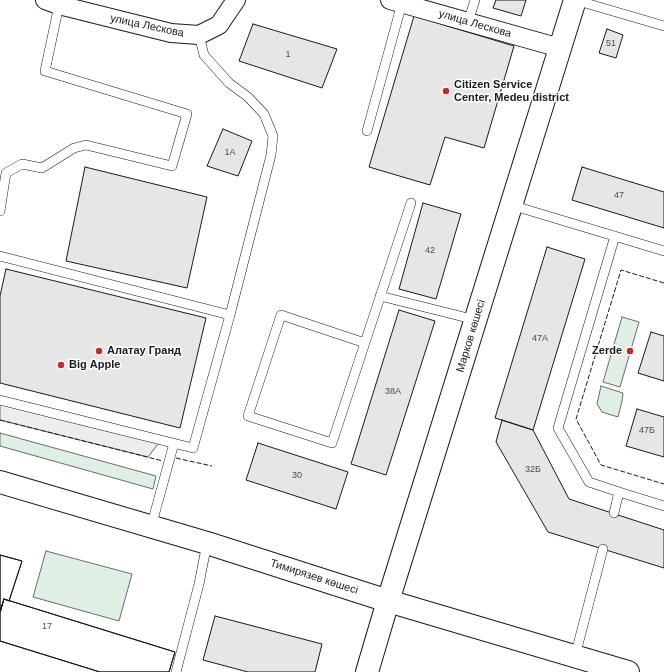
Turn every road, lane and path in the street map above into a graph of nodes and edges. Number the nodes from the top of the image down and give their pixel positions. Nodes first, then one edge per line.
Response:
1 (236, 0) edge
2 (475, 0) edge
3 (575, 0) edge
4 (396, 2) edge
5 (52, 3) edge
6 (468, 22) junction
7 (664, 26) edge
8 (199, 35) junction
9 (560, 48) junction
10 (367, 131) dead end
11 (411, 203) dead end
12 (511, 205) junction
13 (0, 211) edge
14 (614, 236) junction
15 (664, 251) edge
16 (0, 256) edge
17 (380, 296) junction
18 (230, 315) junction
19 (476, 320) junction
20 (365, 343) junction
21 (0, 400) edge
22 (174, 443) junction
23 (0, 482) edge
24 (619, 492) junction
25 (664, 506) edge
26 (614, 513) dead end
27 (151, 527) junction
28 (207, 543) junction
29 (603, 549) dead end
30 (388, 601) junction
31 (575, 656) junction
32 (176, 672) edge
33 (367, 672) edge
34 (628, 672) edge

1 - 8 street, улица Лескова
2 - 6 lane
3 - 7 lane
3 - 9 street, Марков көшесі
4 - 6 street, улица Лескова
4 - 10 lane
5 - 8 street, улица Лескова
5 - 13 lane
6 - 9 street, улица Лескова
8 - 18 lane
9 - 12 street, Марков көшесі
11 - 17 lane
12 - 14 lane
12 - 19 street, Марков көшесі
14 - 15 lane
14 - 24 lane
16 - 18 lane
17 - 19 lane
17 - 20 lane
18 - 22 lane
19 - 30 street, Марков көшесі
20 - 20 lane
21 - 22 lane
22 - 27 lane
23 - 27 street, Тимирязев көшесі
24 - 25 lane
24 - 26 lane
27 - 28 street, Тимирязев көшесі
28 - 30 street, Тимирязев көшесі
28 - 32 lane
29 - 31 lane
30 - 31 street, Тимирязев көшесі
30 - 33 street, Марков көшесі
31 - 34 street, Тимирязев көшесі

